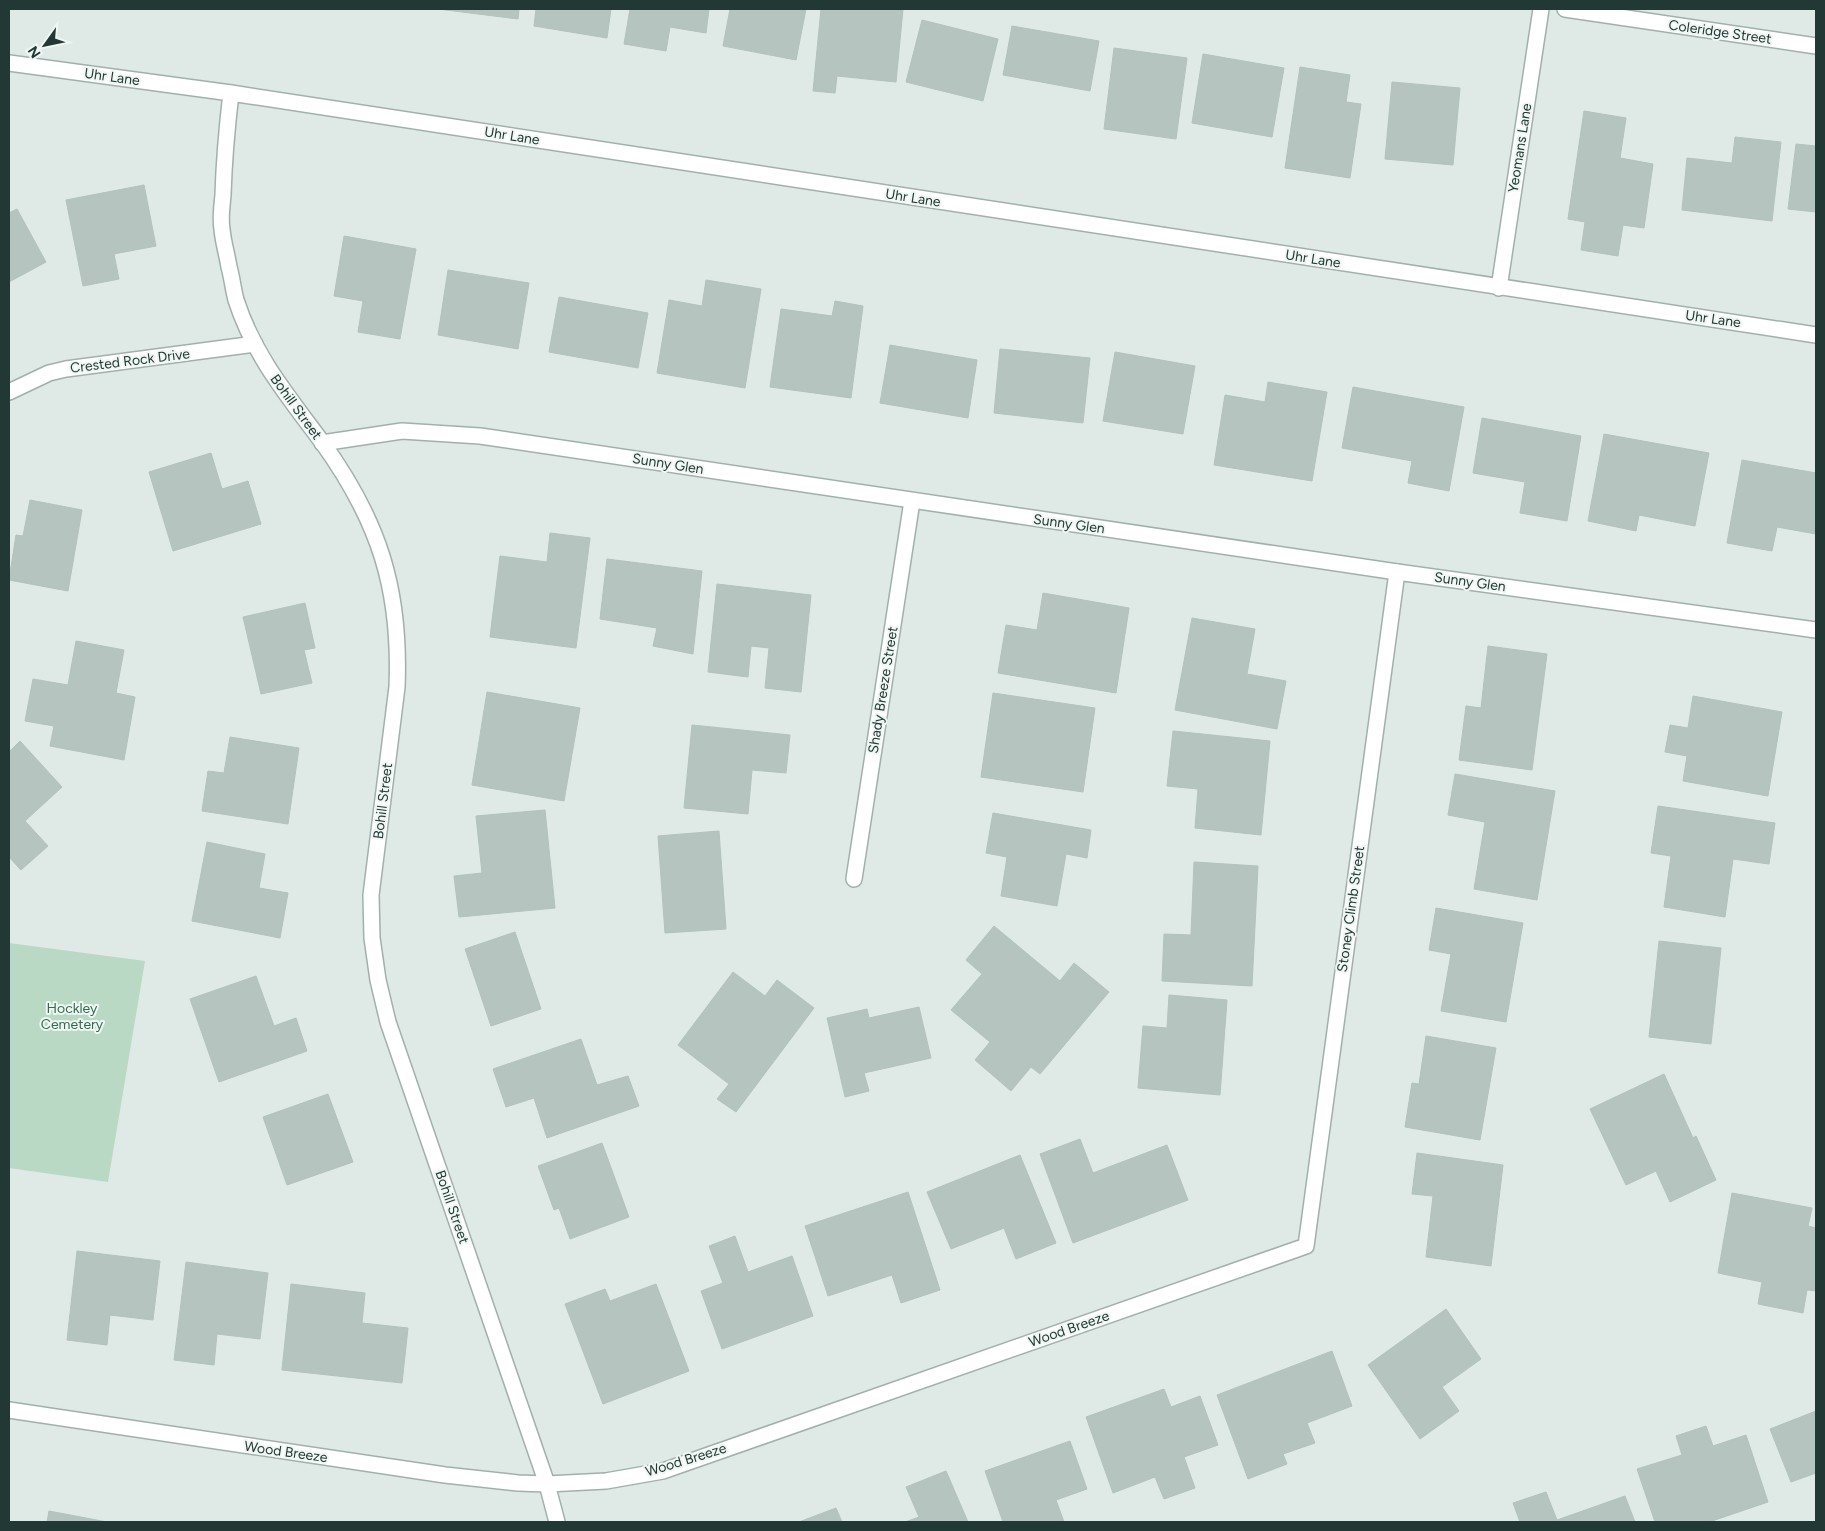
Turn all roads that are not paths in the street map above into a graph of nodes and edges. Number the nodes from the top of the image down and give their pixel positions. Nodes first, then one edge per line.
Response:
1 (1541, 9) edge
2 (1565, 9) edge
3 (1816, 46) edge
4 (9, 63) edge
5 (231, 93) junction
6 (1499, 288) junction
7 (1816, 335) edge
8 (255, 344) junction
9 (9, 392) edge
10 (322, 443) junction
11 (912, 501) junction
12 (1397, 572) junction
13 (1816, 630) edge
14 (854, 879) dead end
15 (1306, 1246) joint
16 (9, 1410) edge
17 (547, 1484) junction
18 (556, 1522) edge

1 - 6 street, Yeomans Lane
2 - 3 street, Coleridge Street
4 - 5 street, Uhr Lane
5 - 6 street, Uhr Lane
5 - 8 street, Bohill Street
6 - 7 street, Uhr Lane
8 - 9 street, Crested Rock Drive
8 - 10 street, Bohill Street
10 - 11 street, Sunny Glen
10 - 17 street, Bohill Street
11 - 12 street, Sunny Glen
11 - 14 street, Shady Breeze Street
12 - 13 street, Sunny Glen
12 - 15 street, Stoney Climb Street
15 - 17 street, Wood Breeze
16 - 17 street, Wood Breeze
17 - 18 street, Bohill Street

